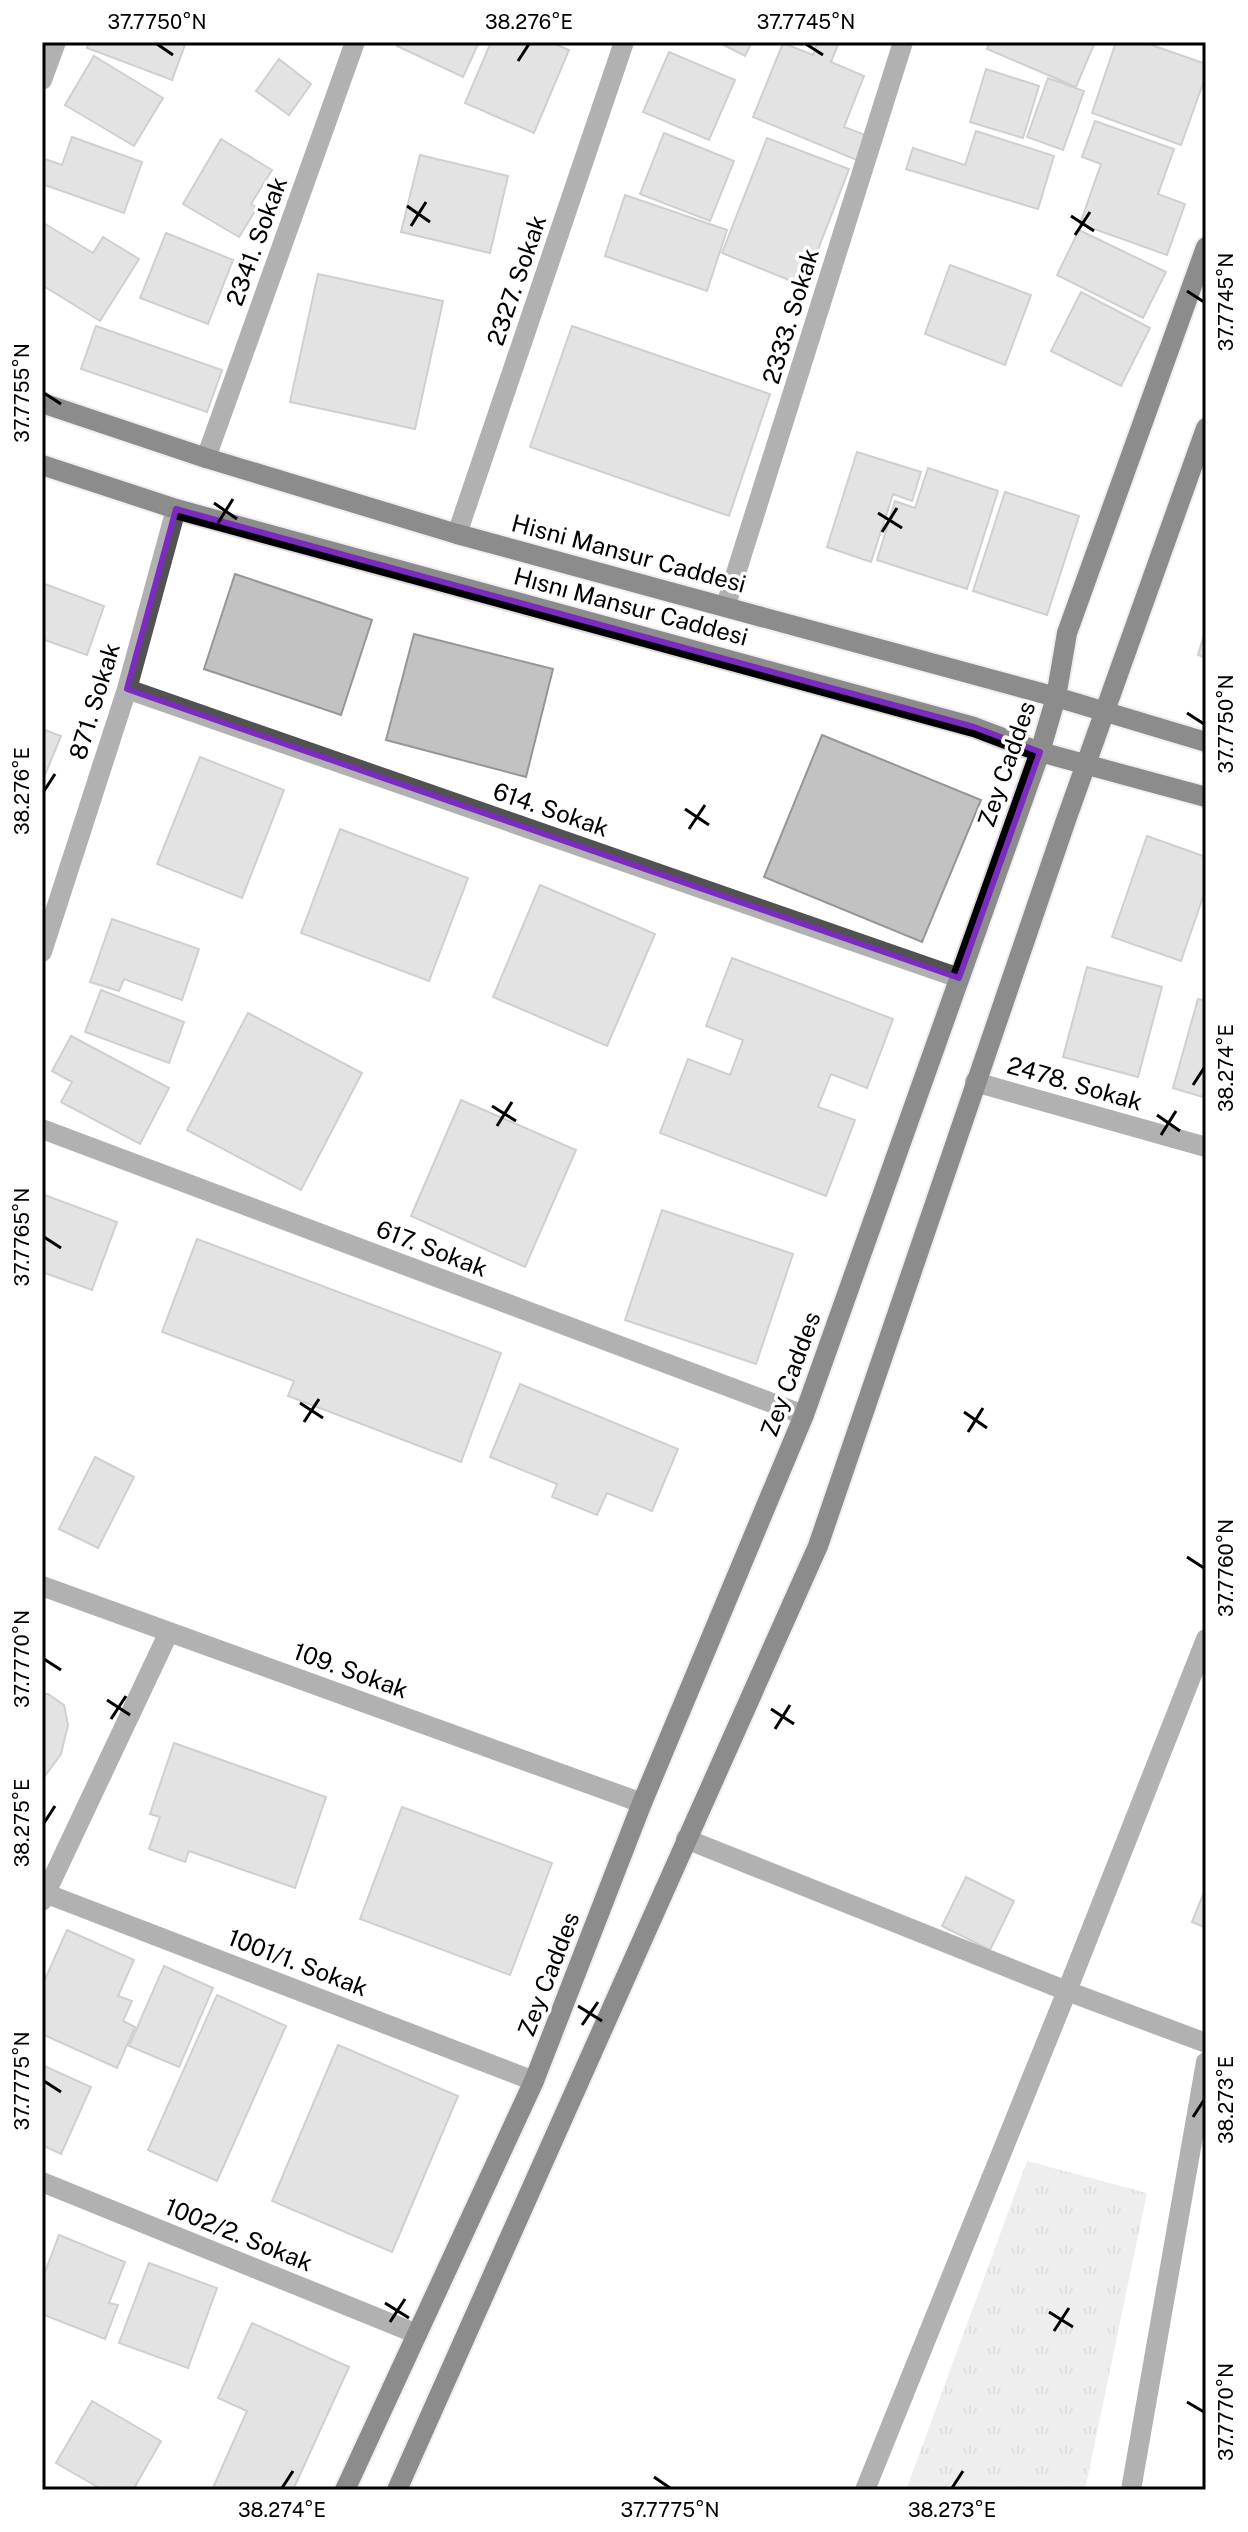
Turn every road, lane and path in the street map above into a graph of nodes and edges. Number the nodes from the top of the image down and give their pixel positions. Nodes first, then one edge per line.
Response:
1 (56, 42) edge
2 (355, 42) edge
3 (624, 42) edge
4 (903, 42) edge
5 (42, 80) edge
6 (1206, 247) edge
7 (42, 403) edge
8 (1206, 428) edge
9 (206, 458) junction
10 (42, 465) edge
11 (176, 509) junction
12 (457, 534) junction
13 (726, 605) junction
14 (127, 689) junction
15 (1056, 697) junction
16 (1105, 712) junction
17 (1206, 742) edge
18 (1040, 752) junction
19 (1086, 763) junction
20 (1206, 797) edge
21 (42, 952) edge
22 (959, 978) junction
23 (975, 1082) junction
24 (42, 1129) edge
25 (1206, 1147) edge
26 (804, 1415) junction
27 (42, 1586) edge
28 (169, 1632) junction
29 (1206, 1639) edge
30 (642, 1803) junction
31 (686, 1839) junction
32 (43, 1895) edge
33 (1067, 1991) junction
34 (1206, 2043) edge
35 (1206, 2062) edge
36 (534, 2081) junction
37 (42, 2182) edge
38 (417, 2334) junction
39 (345, 2490) edge
40 (397, 2490) edge
41 (865, 2490) edge
42 (1131, 2490) edge

1 - 5 street
2 - 9 street, 2341. Sokak
3 - 12 street, 2327. Sokak
4 - 13 street, 2333. Sokak
6 - 15 main road, Zey Caddes
7 - 9 main road, Hisni Mansur Caddesi
8 - 16 main road
9 - 12 main road, Hisni Mansur Caddesi
10 - 11 main road, Hısnı Mansur Caddesi
11 - 14 street, 871. Sokak
11 - 18 main road, Hısnı Mansur Caddesi
12 - 13 main road, Hisni Mansur Caddesi
13 - 15 main road, Hisni Mansur Caddesi
14 - 21 street, 871. Sokak
14 - 22 street, 614. Sokak
15 - 16 main road, Hisni Mansur Caddesi
15 - 18 main road, Zey Caddes
16 - 17 main road, Hisni Mansur Caddesi
16 - 19 main road
18 - 19 main road, Hısnı Mansur Caddesi
18 - 22 main road, Zey Caddes
19 - 20 main road, Hısnı Mansur Caddesi
19 - 23 main road
22 - 26 main road, Zey Caddes
23 - 25 street, 2478. Sokak
23 - 31 main road
24 - 26 street, 617. Sokak
26 - 30 main road, Zey Caddes
27 - 28 street, 109. Sokak
28 - 30 street, 109. Sokak
28 - 32 street
29 - 33 street
30 - 36 main road, Zey Caddes
31 - 33 street
31 - 40 main road
32 - 36 street, 1001/1. Sokak
33 - 34 street
33 - 41 street
35 - 42 street
36 - 38 main road, Zey Caddes
37 - 38 street, 1002/2. Sokak
38 - 39 main road, Zey Caddes

